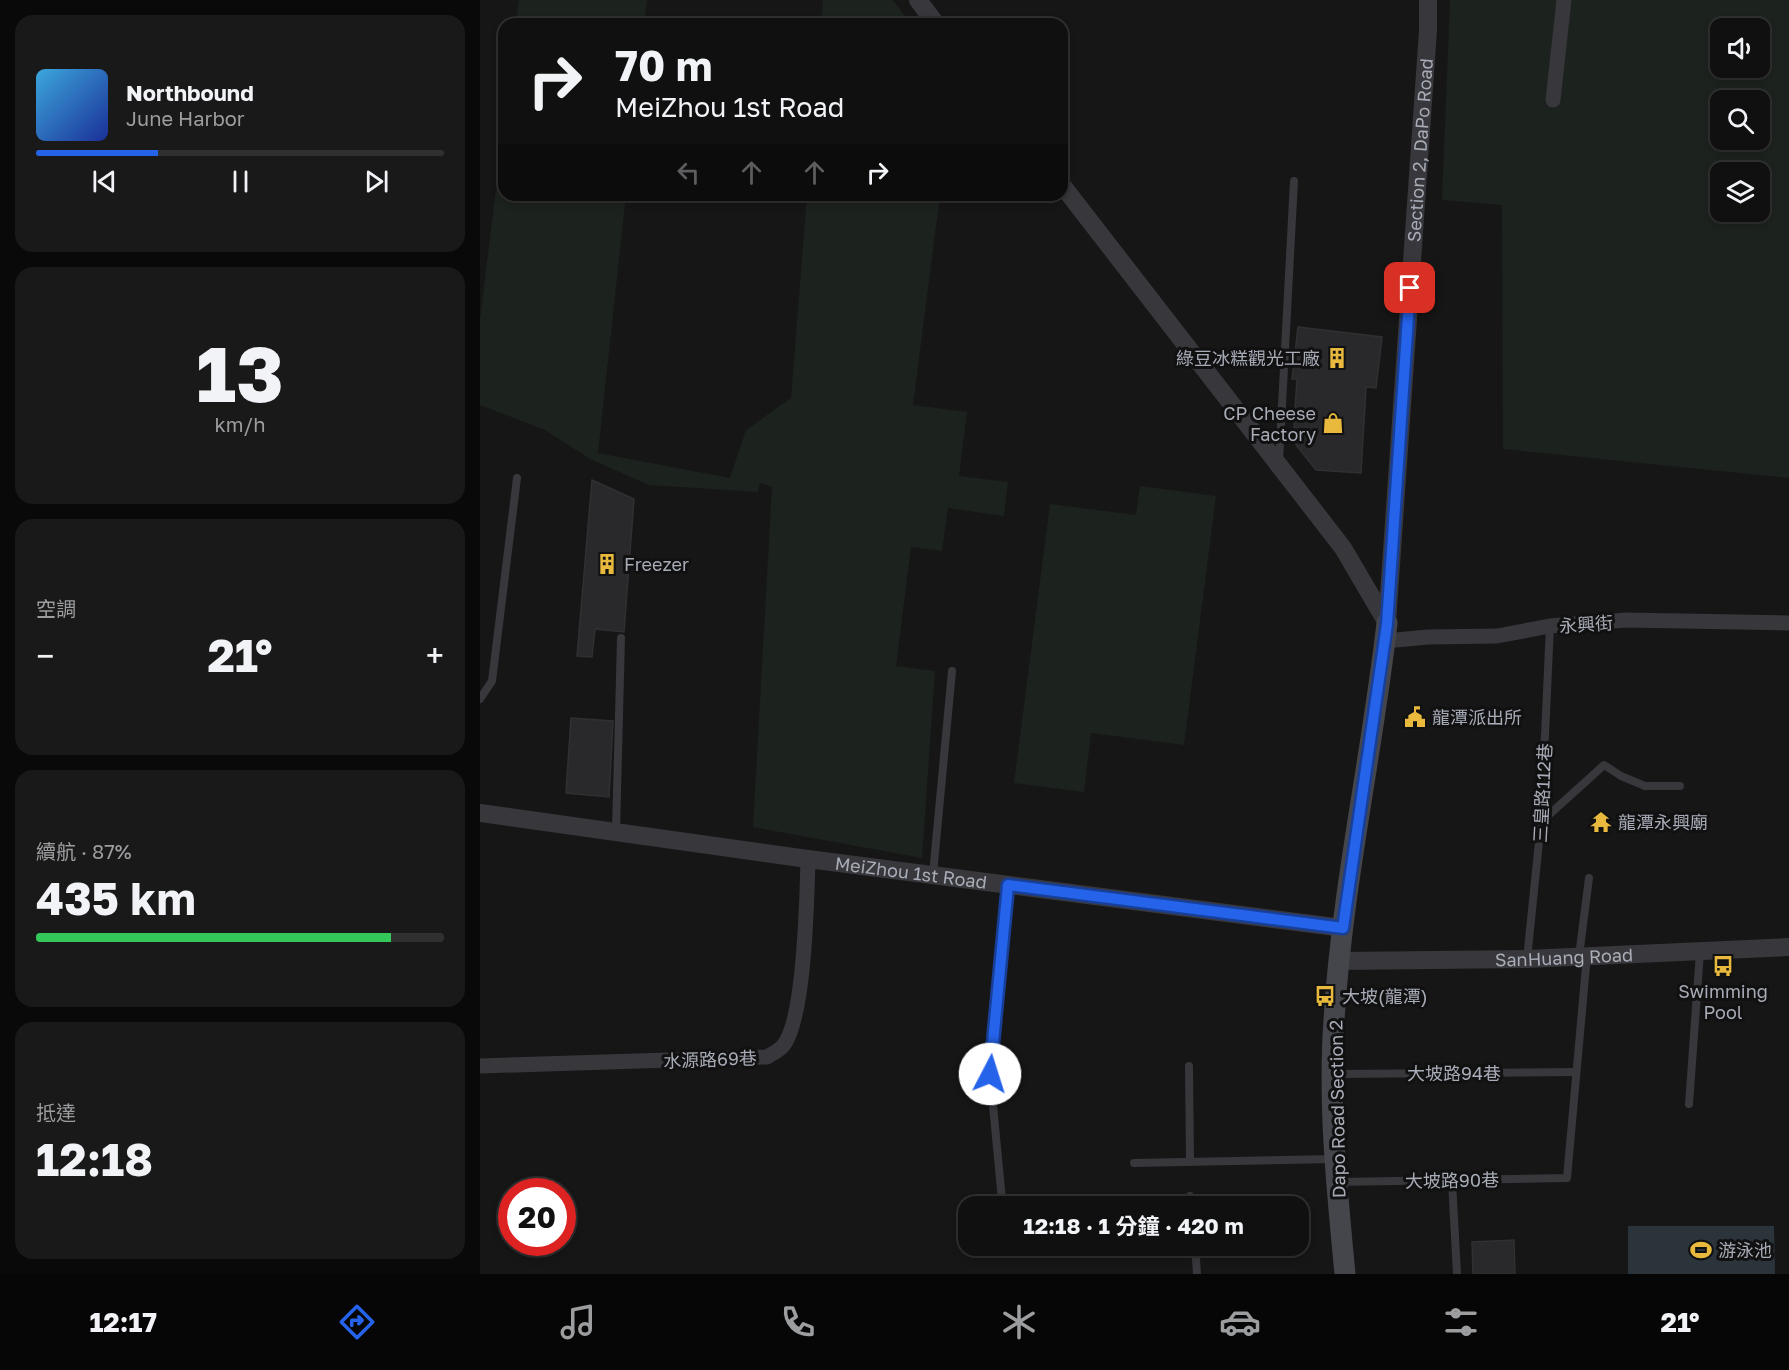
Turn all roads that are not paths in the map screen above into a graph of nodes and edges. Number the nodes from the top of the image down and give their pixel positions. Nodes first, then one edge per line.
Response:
1 (918, 0) edge
2 (1428, 0) edge
3 (1564, 0) edge
4 (932, 18) edge
5 (1554, 100) dead end
6 (1294, 181) dead end
7 (1068, 193) edge
8 (1279, 464) junction
9 (517, 478) dead end
10 (1789, 623) edge
11 (1550, 626) junction
12 (1386, 632) junction
13 (621, 638) dead end
14 (952, 671) dead end
15 (480, 699) edge
16 (1680, 786) dead end
17 (480, 813) edge
18 (1541, 822) junction
19 (616, 832) junction
20 (808, 859) junction
21 (933, 875) junction
22 (1589, 878) dead end
23 (1008, 885) junction
24 (1343, 928) junction
25 (1789, 947) edge
26 (1701, 950) junction
27 (1583, 956) junction
28 (1527, 959) junction
29 (1339, 961) junction
30 (480, 1066) edge
31 (1189, 1066) dead end
32 (1575, 1072) junction
33 (1332, 1074) junction
34 (1689, 1104) dead end
35 (1336, 1159) junction
36 (1190, 1162) junction
37 (1134, 1163) dead end
38 (1452, 1180) junction
39 (1337, 1182) junction
40 (1002, 1196) edge
41 (1196, 1256) edge
42 (1197, 1274) edge
43 (1345, 1274) edge
44 (1457, 1274) edge

1 - 4 street
2 - 12 street, Section 2, DaPo Road
3 - 5 street
6 - 8 lane
7 - 8 street
8 - 12 street
9 - 15 lane
10 - 11 street, 永興街
11 - 12 street, 永興街
11 - 18 lane, 三皇路112巷
12 - 24 main road, Dapo Road Section 2
13 - 19 lane
14 - 21 lane
16 - 18 lane
17 - 19 street, MeiZhou 1st Road
18 - 28 lane, 三皇路112巷
19 - 20 street, MeiZhou 1st Road
20 - 21 street, MeiZhou 1st Road
20 - 30 street, 水源路69巷
21 - 23 street, MeiZhou 1st Road
22 - 27 lane
23 - 24 street, MeiZhou 1st Road
23 - 40 lane
24 - 29 main road, Dapo Road Section 2
25 - 26 street, SanHuang Road
26 - 27 street, SanHuang Road
26 - 34 lane
27 - 28 street, SanHuang Road
27 - 32 lane
28 - 29 street, SanHuang Road
29 - 33 main road, Dapo Road Section 2
31 - 36 lane
32 - 33 lane, 大坡路94巷
32 - 38 lane, 大坡路90巷
33 - 35 main road, Dapo Road Section 2
35 - 36 lane
35 - 39 main road, Dapo Road Section 2
36 - 37 lane
38 - 39 lane, 大坡路90巷
38 - 44 lane
39 - 43 main road, Dapo Road Section 2
41 - 42 lane

